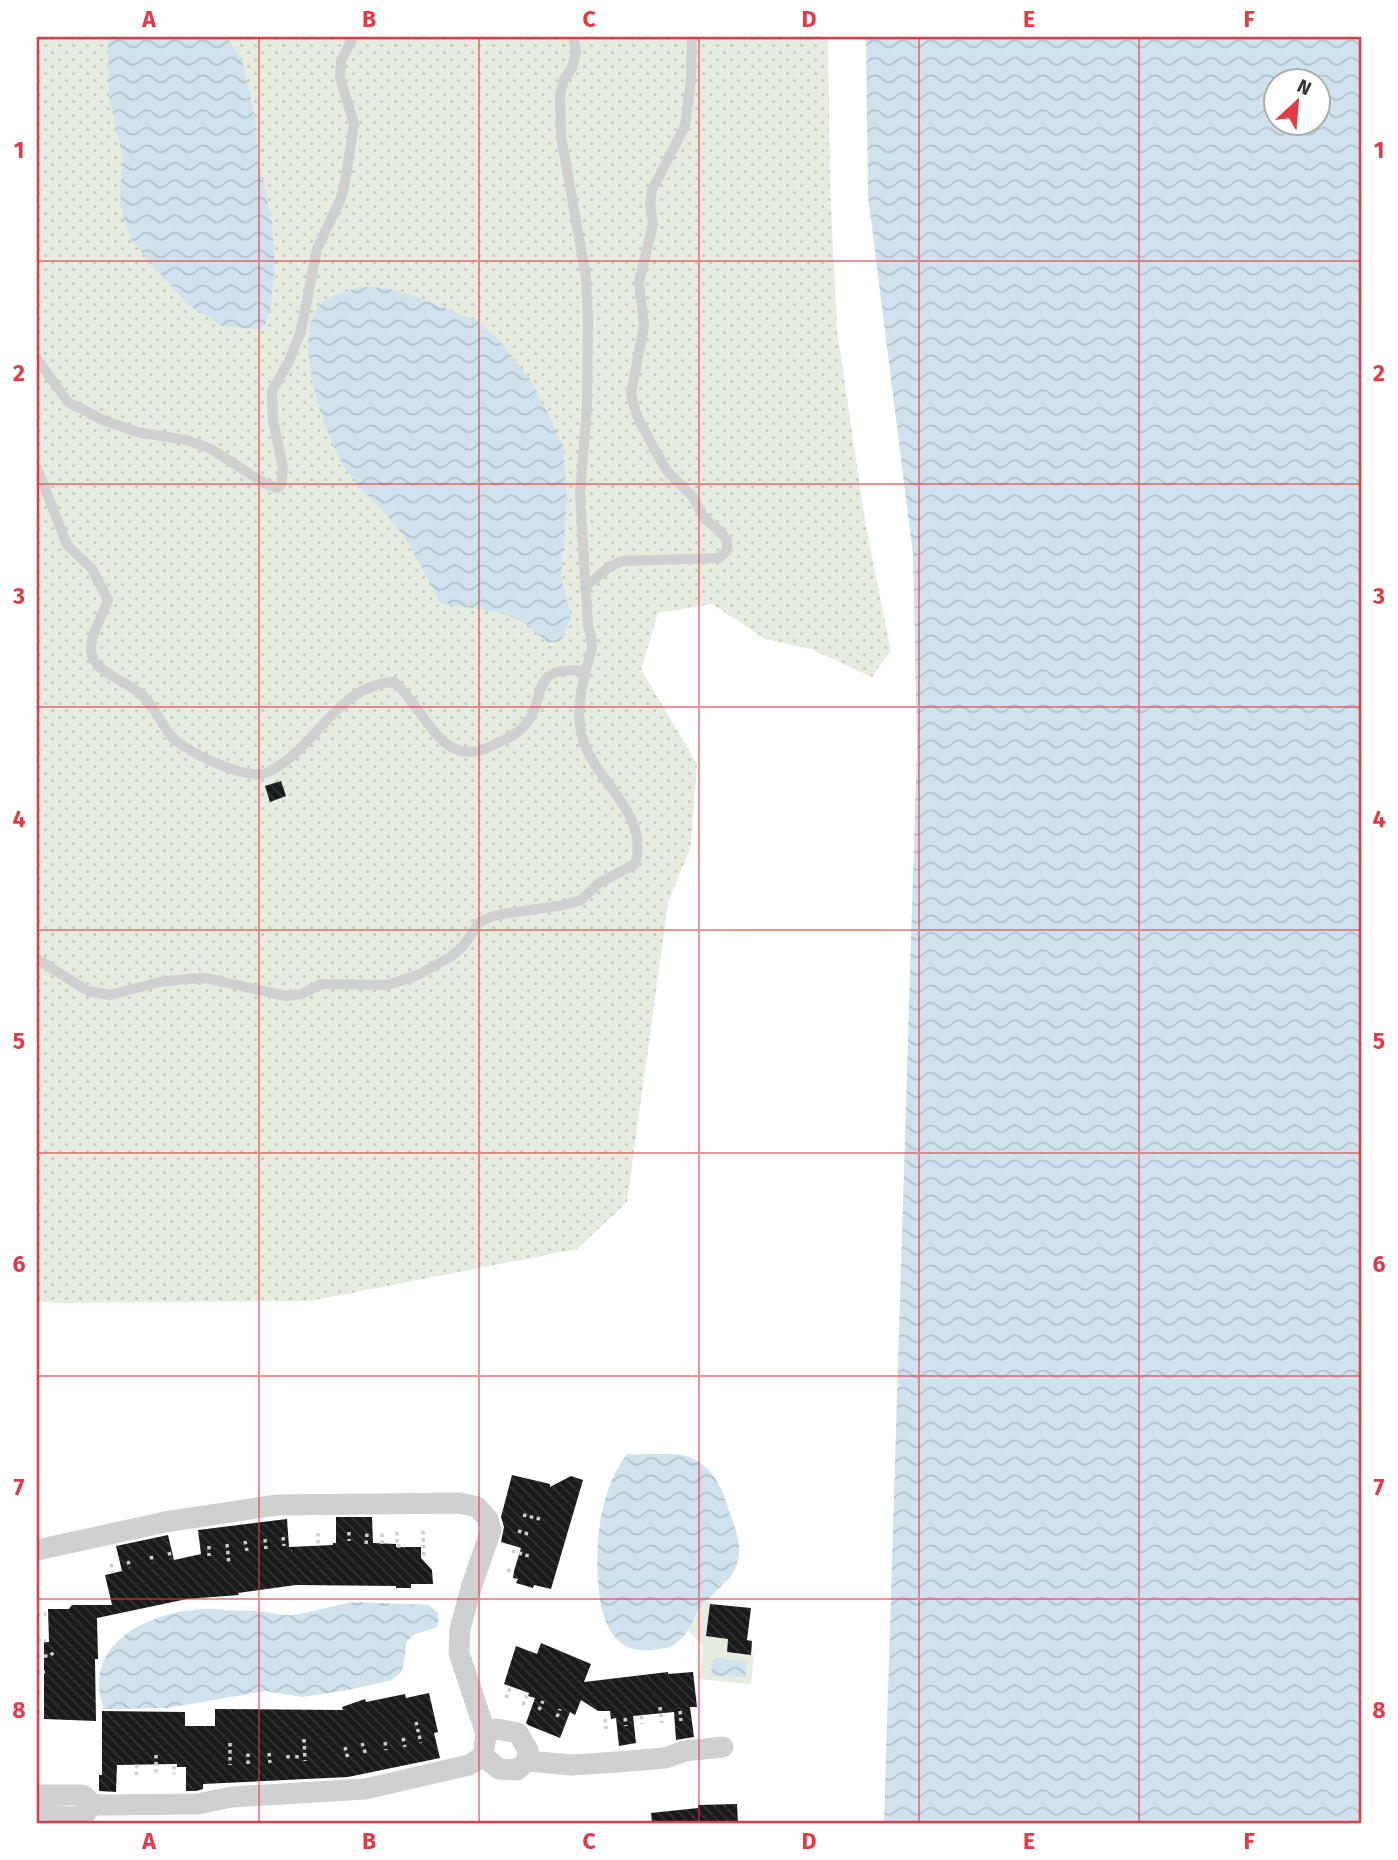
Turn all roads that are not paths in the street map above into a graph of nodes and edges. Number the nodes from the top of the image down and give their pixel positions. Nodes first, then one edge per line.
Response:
1 (353, 37) edge
2 (573, 37) edge
3 (692, 37) edge
4 (37, 359) edge
5 (37, 468) edge
6 (585, 587) junction
7 (585, 671) junction
8 (37, 959) edge
9 (37, 1550) edge
10 (485, 1734) junction
11 (723, 1747) dead end
12 (483, 1756) junction
13 (527, 1761) junction
14 (37, 1795) edge
15 (93, 1804) junction
16 (37, 1815) edge

1 - 4 lane
2 - 6 lane
3 - 6 lane
5 - 7 lane
6 - 7 lane
7 - 8 lane
9 - 10 street
10 - 12 street
10 - 13 street
11 - 13 street
12 - 13 street
12 - 15 street
14 - 15 street
15 - 16 street

